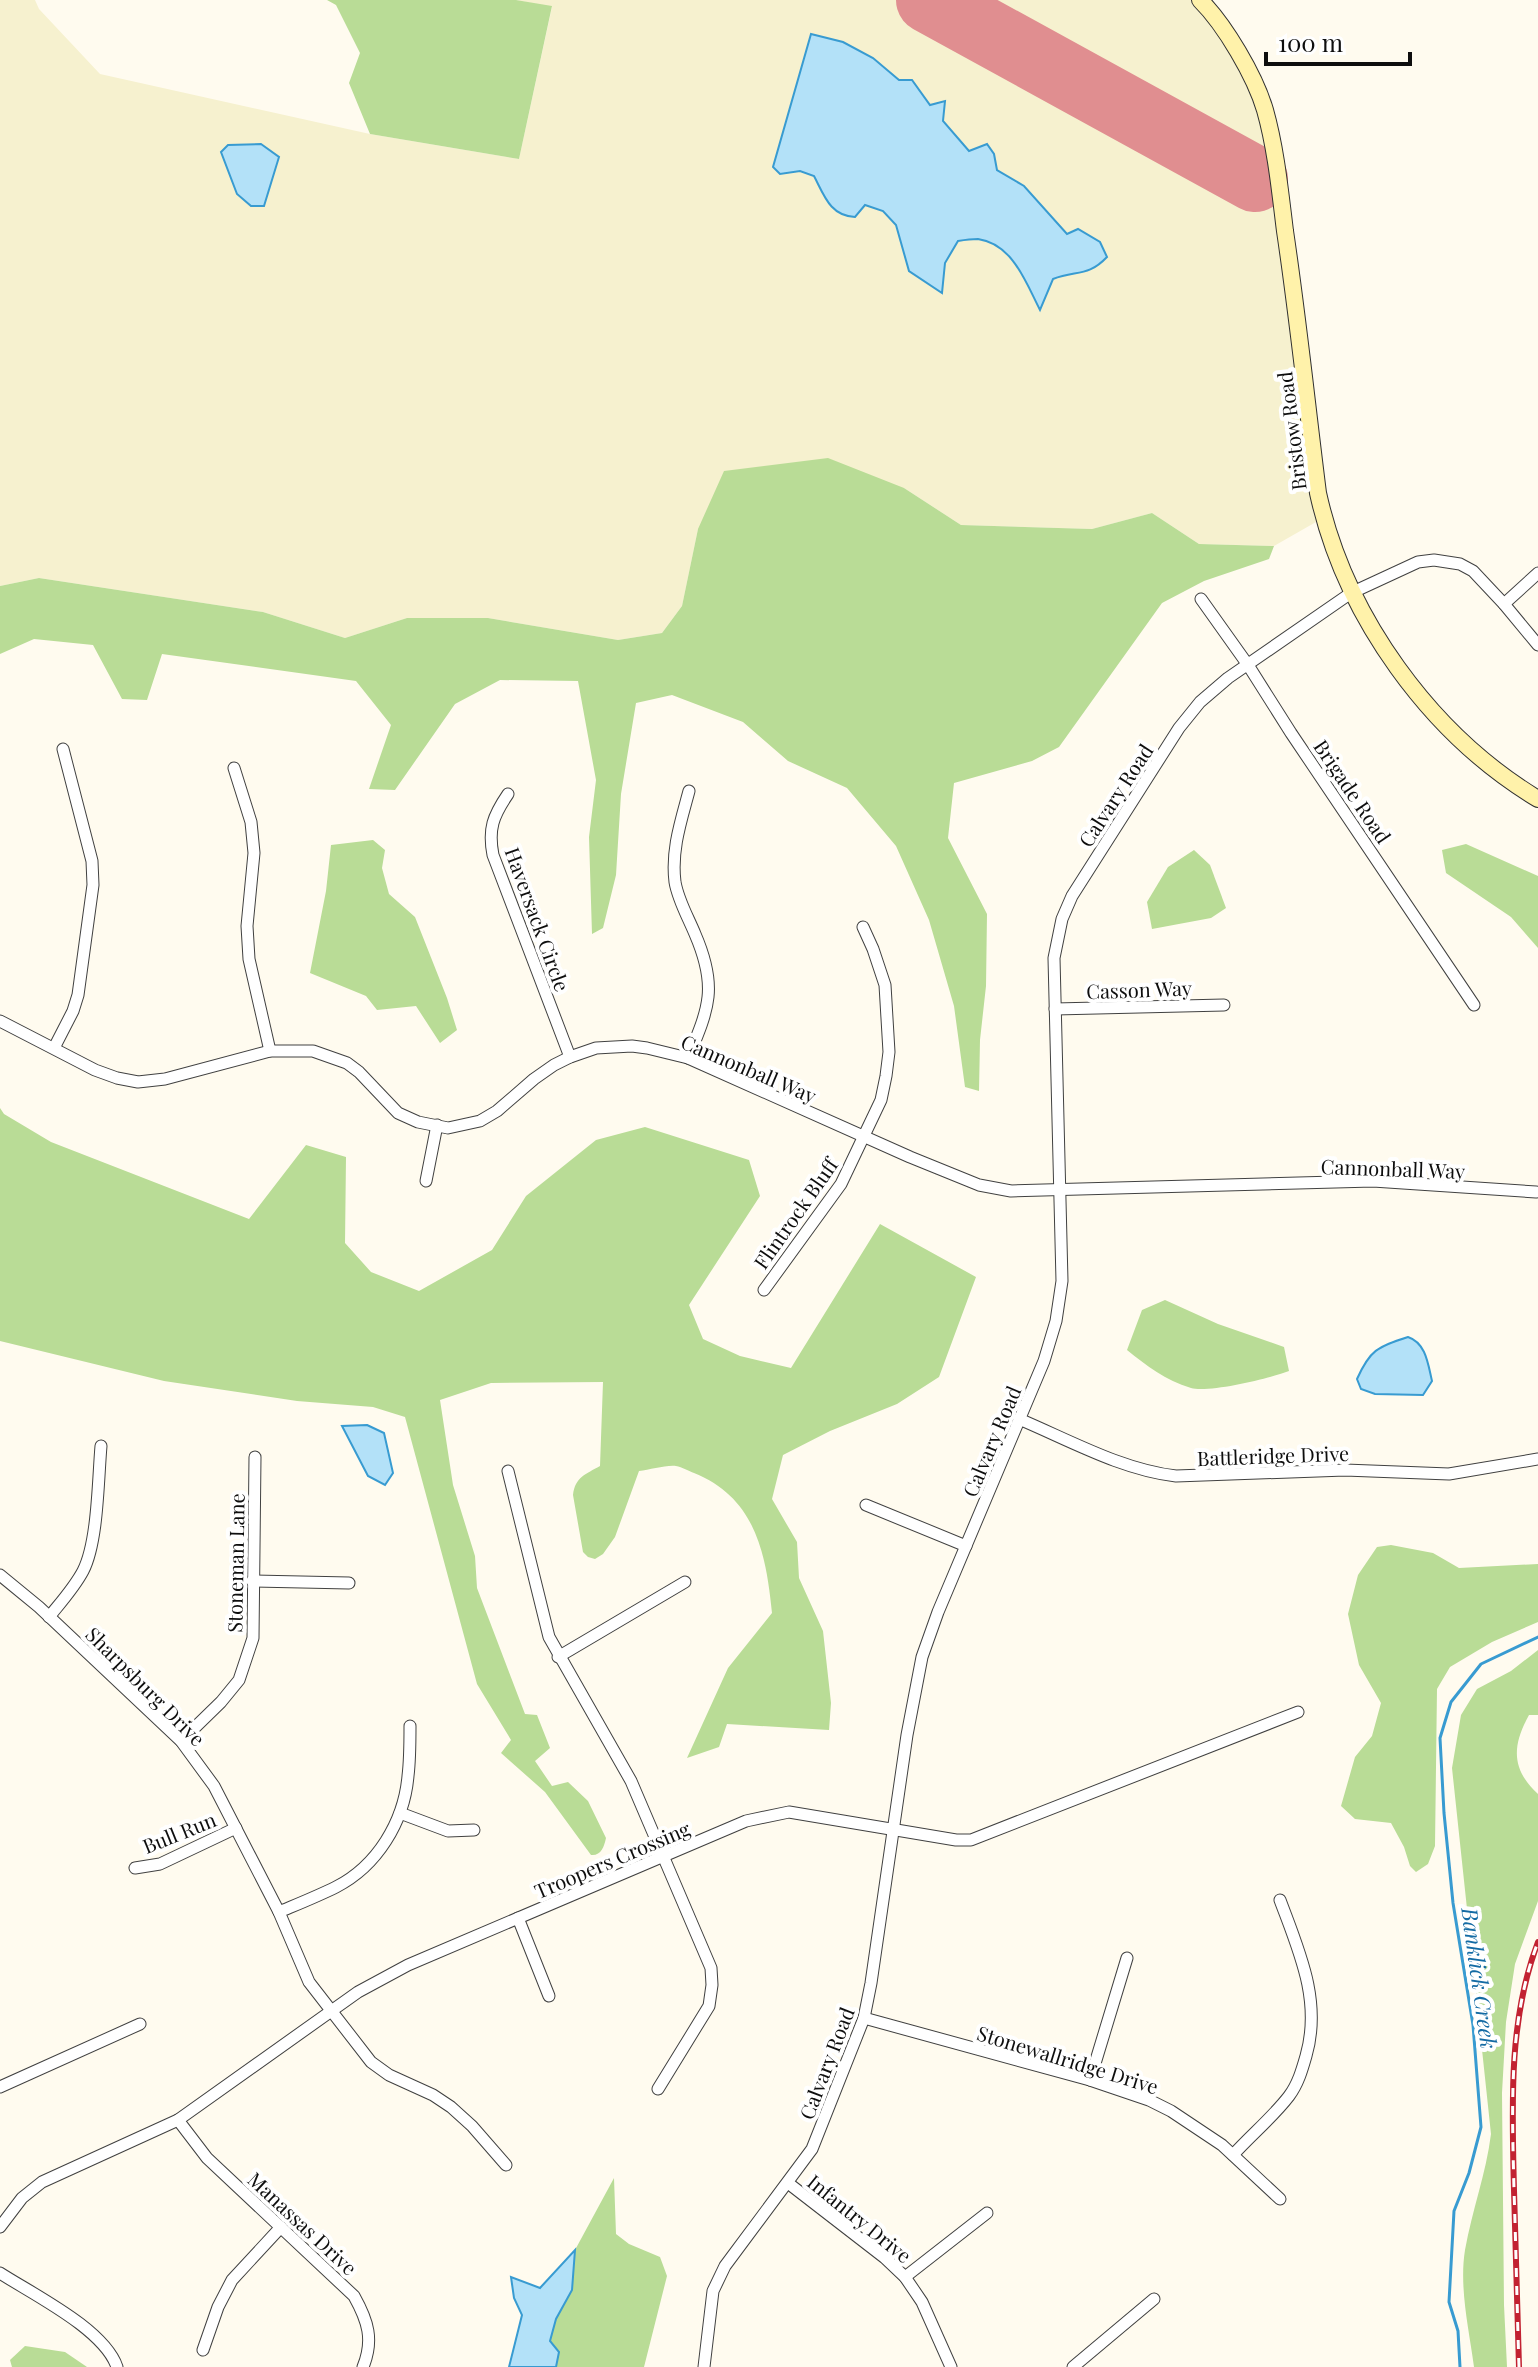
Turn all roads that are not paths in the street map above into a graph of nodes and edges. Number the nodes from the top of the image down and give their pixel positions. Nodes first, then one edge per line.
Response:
1 (1200, 0) edge
2 (1538, 573) edge
3 (1351, 593) junction
4 (1201, 599) dead end
5 (1504, 604) junction
6 (1538, 645) edge
7 (1248, 665) junction
8 (63, 749) dead end
9 (234, 768) dead end
10 (689, 791) dead end
11 (508, 794) dead end
12 (1538, 799) edge
13 (863, 927) dead end
14 (1224, 1005) dead end
15 (1474, 1005) dead end
16 (1055, 1009) junction
17 (0, 1021) edge
18 (54, 1048) junction
19 (270, 1051) junction
20 (570, 1057) junction
21 (688, 1058) junction
22 (437, 1125) junction
23 (864, 1137) junction
24 (426, 1181) dead end
25 (1059, 1190) junction
26 (1536, 1192) edge
27 (764, 1290) dead end
28 (1019, 1419) junction
29 (101, 1446) dead end
30 (255, 1457) dead end
31 (1538, 1459) edge
32 (508, 1471) dead end
33 (866, 1505) dead end
34 (966, 1546) junction
35 (0, 1575) edge
36 (252, 1581) junction
37 (685, 1582) dead end
38 (349, 1583) dead end
39 (49, 1617) junction
40 (558, 1657) junction
41 (1298, 1712) dead end
42 (410, 1726) dead end
43 (181, 1741) junction
44 (400, 1813) junction
45 (236, 1828) junction
46 (474, 1830) dead end
47 (894, 1830) junction
48 (664, 1856) junction
49 (135, 1868) dead end
50 (1280, 1900) dead end
51 (279, 1912) junction
52 (518, 1918) junction
53 (1127, 1958) dead end
54 (549, 1996) dead end
55 (331, 2012) junction
56 (864, 2018) junction
57 (140, 2024) dead end
58 (1090, 2080) junction
59 (0, 2087) edge
60 (658, 2089) dead end
61 (178, 2120) junction
62 (1233, 2155) junction
63 (506, 2165) dead end
64 (788, 2183) junction
65 (1280, 2199) dead end
66 (987, 2213) dead end
67 (0, 2227) edge
68 (281, 2227) junction
69 (0, 2273) edge
70 (905, 2277) junction
71 (1154, 2299) dead end
72 (203, 2350) dead end
73 (117, 2367) edge
74 (363, 2367) edge
75 (704, 2367) edge
76 (951, 2367) edge
77 (1073, 2367) edge

1 - 3 main road, Bristow Road
2 - 5 street
3 - 5 street, Calvary Road
3 - 7 street, Calvary Road
3 - 12 main road, Bristow Road
4 - 7 street, Brigade Road
5 - 6 street, Calvary Road
7 - 15 street, Brigade Road
7 - 16 street, Calvary Road
8 - 18 street
9 - 19 street
10 - 21 street
11 - 20 street, Haversack Circle
13 - 23 street, Flintrock Bluff
14 - 16 street, Casson Way
16 - 25 street, Calvary Road
17 - 18 street, Cannonball Way
18 - 19 street, Cannonball Way
19 - 22 street, Cannonball Way
20 - 21 street, Cannonball Way
20 - 22 street, Cannonball Way
21 - 23 street, Cannonball Way
22 - 24 street
23 - 25 street, Cannonball Way
23 - 27 street, Flintrock Bluff
25 - 26 street, Cannonball Way
25 - 28 street, Calvary Road
28 - 31 street, Battleridge Drive
28 - 34 street, Calvary Road
29 - 39 street
30 - 36 street, Stoneman Lane
32 - 40 street
33 - 34 street
34 - 47 street, Calvary Road
35 - 39 street, Sharpsburg Drive
36 - 38 street
36 - 43 street, Stoneman Lane
37 - 40 street
39 - 43 street, Sharpsburg Drive
40 - 48 street
41 - 47 street, Troopers Crossing
42 - 44 street
43 - 45 street, Sharpsburg Drive
44 - 46 street
44 - 51 street
45 - 49 street, Bull Run
45 - 51 street, Sharpsburg Drive
47 - 48 street, Troopers Crossing
47 - 56 street, Calvary Road
48 - 52 street, Troopers Crossing
48 - 60 street
50 - 62 street
51 - 55 street, Sharpsburg Drive
52 - 54 street
52 - 55 street, Troopers Crossing
53 - 58 street
55 - 61 street, Troopers Crossing
55 - 63 street, Sharpsburg Drive
56 - 58 street, Stonewallridge Drive
56 - 64 street, Calvary Road
57 - 59 street
58 - 62 street, Stonewallridge Drive
61 - 67 street, Troopers Crossing
61 - 68 street, Manassas Drive
62 - 65 street, Stonewallridge Drive
64 - 70 street, Infantry Drive
64 - 75 street, Calvary Road
66 - 70 street
68 - 72 street
68 - 74 street, Manassas Drive
69 - 73 street
70 - 76 street, Infantry Drive
71 - 77 street

